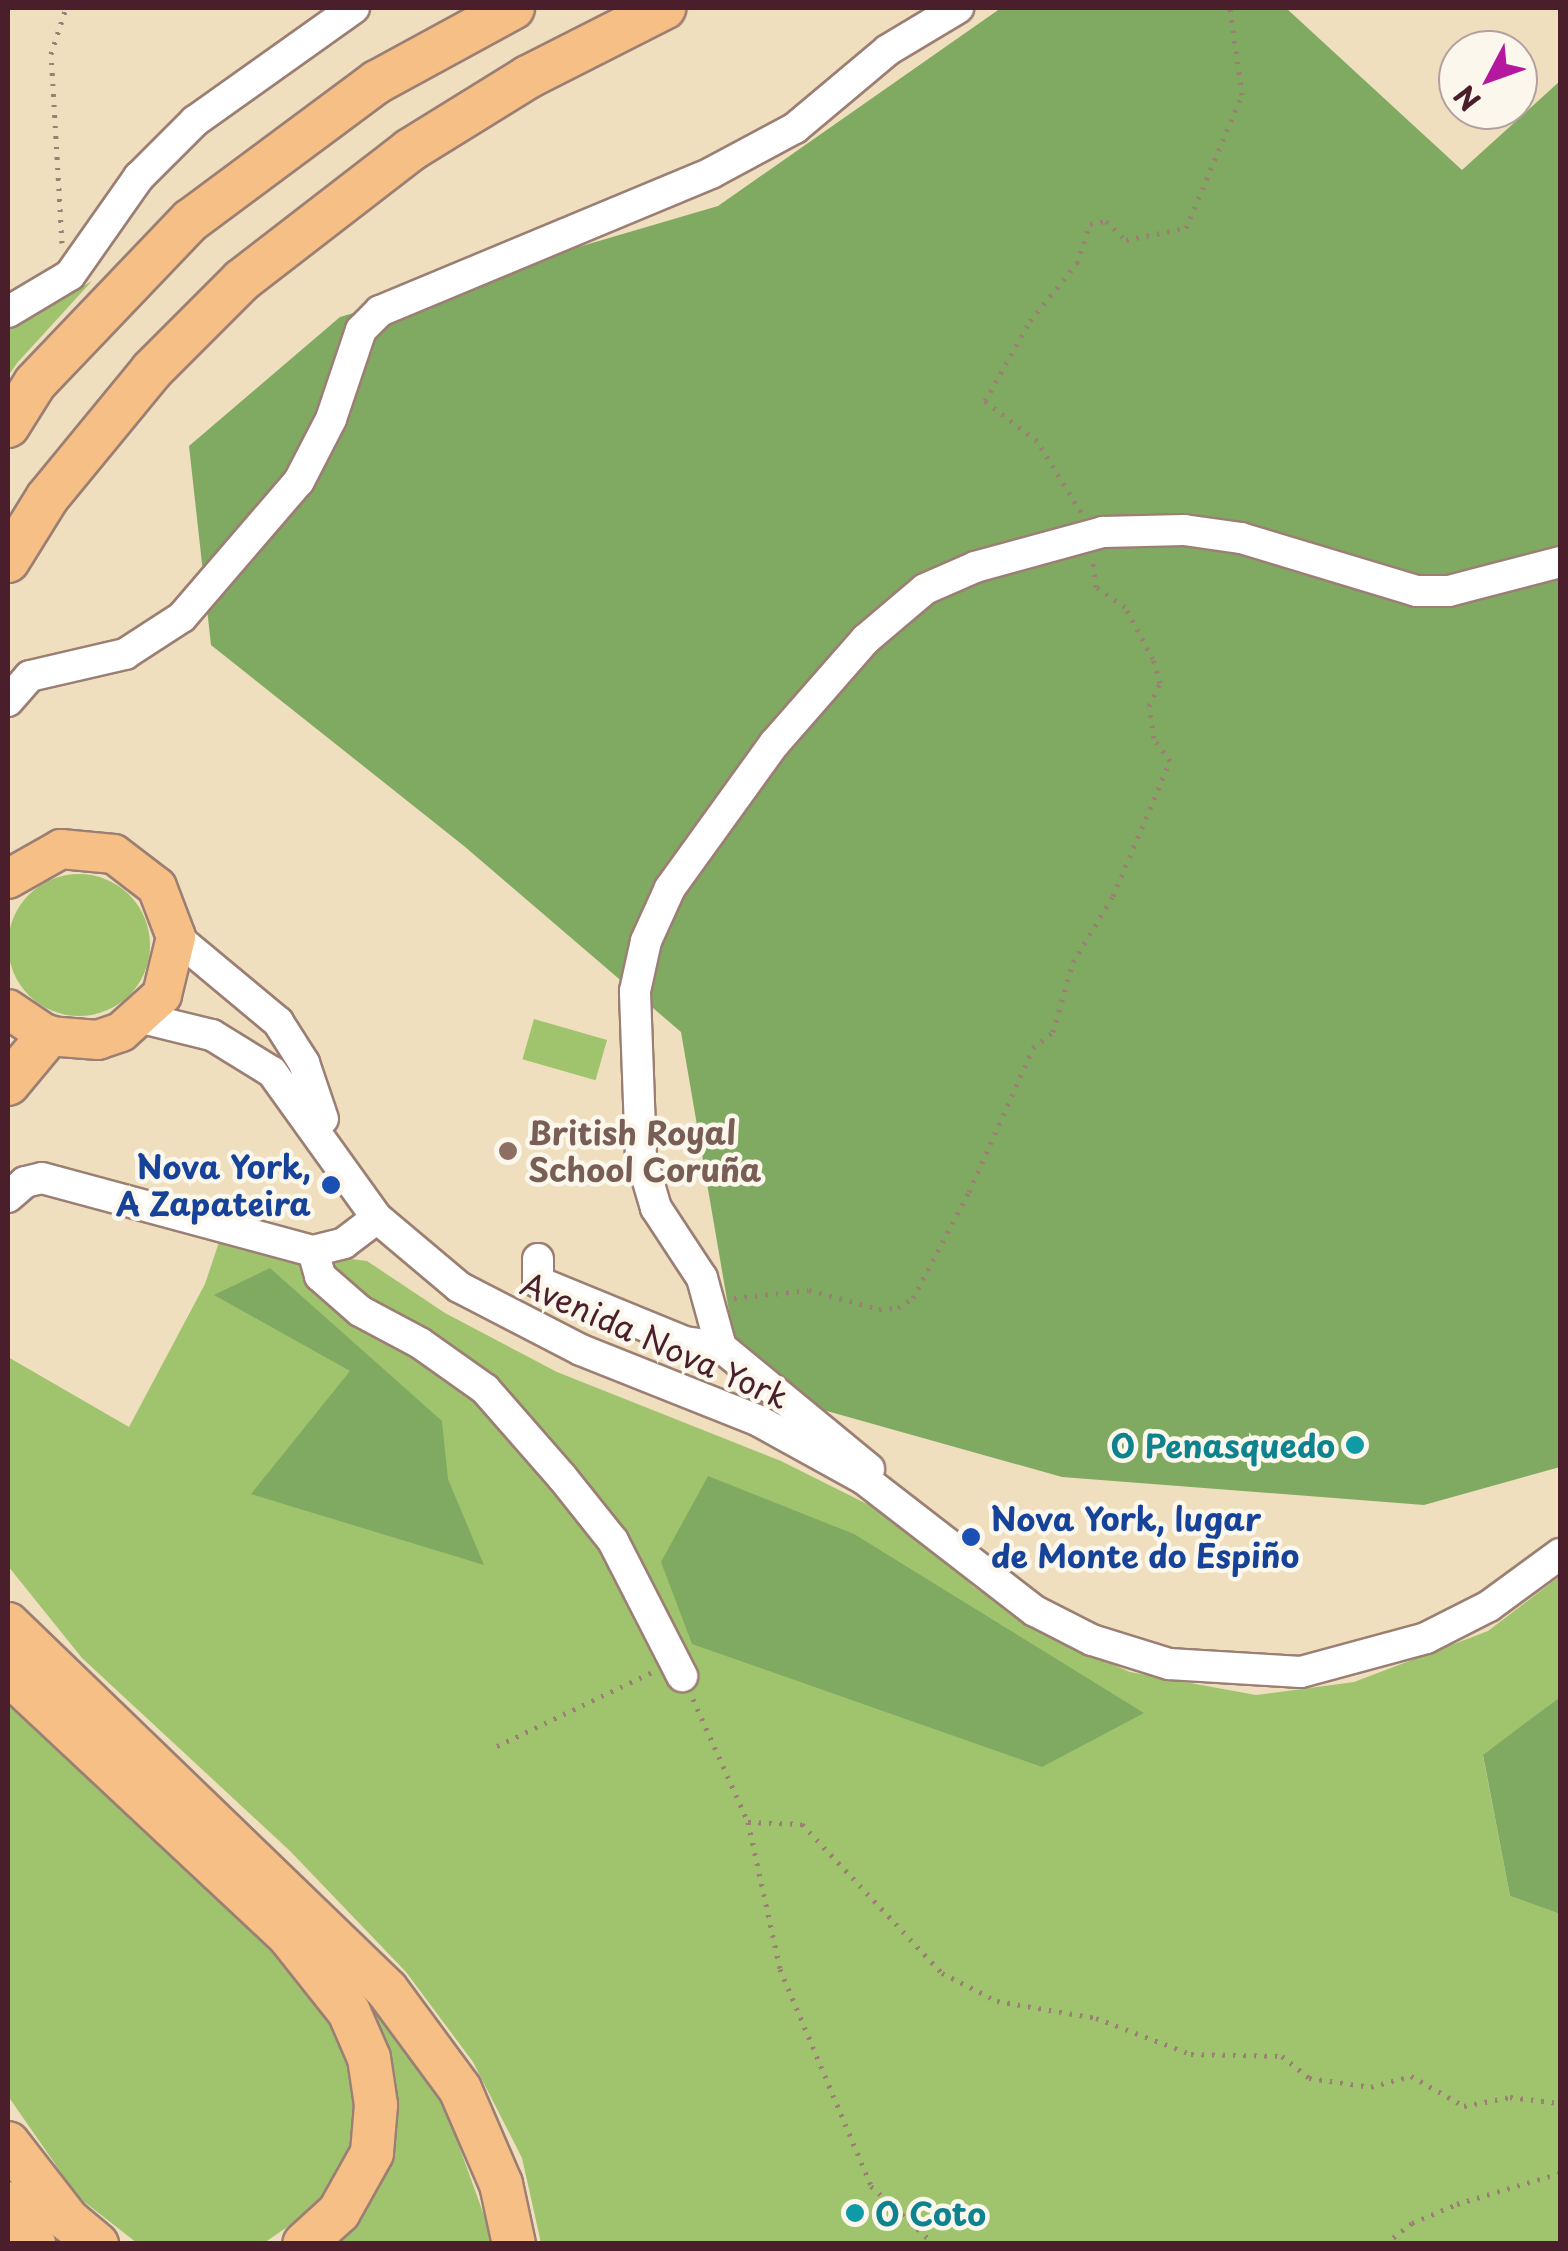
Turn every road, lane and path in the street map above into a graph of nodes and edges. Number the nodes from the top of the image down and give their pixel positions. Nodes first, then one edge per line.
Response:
1 (66, 8) edge
2 (354, 8) edge
3 (513, 8) edge
4 (664, 8) edge
5 (958, 8) edge
6 (1230, 8) edge
7 (70, 275) junction
8 (8, 312) edge
9 (8, 426) edge
10 (1103, 532) junction
11 (8, 561) edge
12 (1560, 562) edge
13 (8, 700) edge
14 (9, 874) edge
15 (176, 937) junction
16 (8, 1009) edge
17 (142, 1018) junction
18 (48, 1036) junction
19 (8, 1084) edge
20 (332, 1150) junction
21 (8, 1197) edge
22 (378, 1218) junction
23 (313, 1251) junction
24 (538, 1259) dead end
25 (711, 1302) junction
26 (721, 1347) junction
27 (932, 1526) junction
28 (1560, 1554) edge
29 (8, 1624) edge
30 (678, 1669) junction
31 (8, 1673) edge
32 (497, 1746) dead end
33 (748, 1822) junction
34 (1560, 2102) edge
35 (8, 2143) edge
36 (8, 2168) edge
37 (1560, 2173) edge
38 (8, 2203) edge
39 (34, 2244) edge
40 (65, 2244) edge
41 (97, 2244) edge
42 (304, 2244) edge
43 (514, 2244) edge
44 (934, 2244) edge
45 (1385, 2244) edge

1 - 7 path
2 - 7 street
3 - 9 highway
4 - 11 highway
5 - 13 street
6 - 10 path
7 - 8 street
10 - 12 street
10 - 25 street
10 - 25 path
14 - 15 main road
15 - 17 main road
15 - 20 street, Avenida Nova York
16 - 18 main road
17 - 18 main road
17 - 20 street, Avenida Nova York
18 - 19 highway
20 - 22 street, Avenida Nova York
21 - 23 street
22 - 23 street
22 - 27 street, Avenida Nova York
23 - 30 street
24 - 26 street
25 - 26 street
26 - 27 street, Avenida Nova York
27 - 28 street, Avenida Nova York
29 - 43 highway
30 - 32 path
30 - 33 path
31 - 42 highway
33 - 34 path
33 - 44 path
35 - 41 highway
36 - 40 highway
37 - 45 path
38 - 39 highway

